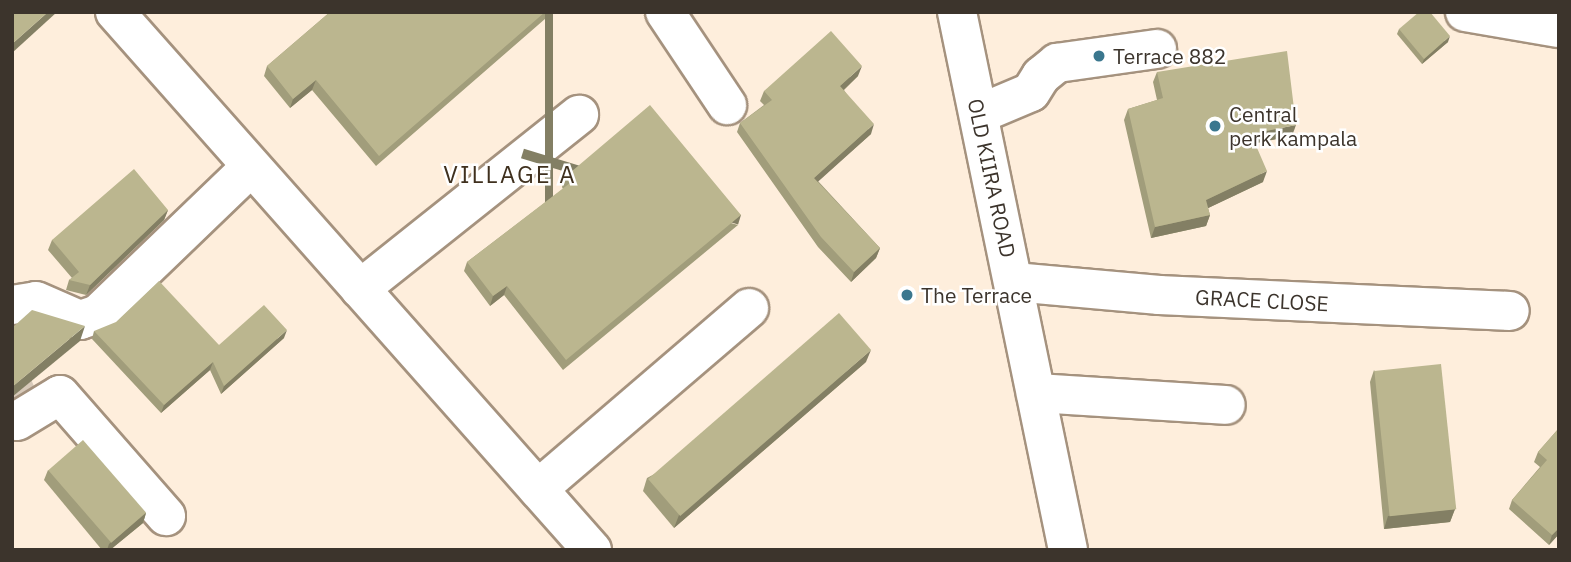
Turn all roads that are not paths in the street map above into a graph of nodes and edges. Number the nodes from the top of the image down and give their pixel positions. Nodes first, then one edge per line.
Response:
1 (115, 12) edge
2 (665, 12) edge
3 (957, 12) edge
4 (1465, 12) edge
5 (1559, 28) edge
6 (1157, 49) dead end
7 (727, 104) dead end
8 (979, 114) junction
9 (579, 115) dead end
10 (251, 167) junction
11 (1014, 282) junction
12 (360, 289) junction
13 (12, 305) edge
14 (750, 308) dead end
15 (1510, 311) dead end
16 (1036, 393) junction
17 (1226, 405) dead end
18 (16, 418) edge
19 (538, 489) junction
20 (166, 516) dead end
21 (593, 550) edge
22 (1068, 550) edge

1 - 10 street
2 - 7 street
3 - 8 street, OLD KIIRA ROAD
4 - 5 street
6 - 8 street
8 - 11 street, OLD KIIRA ROAD
9 - 12 street
10 - 12 street
10 - 13 street
11 - 15 street, GRACE CLOSE
11 - 16 street, OLD KIIRA ROAD
12 - 19 street
14 - 19 street
16 - 17 street
16 - 22 street, OLD KIIRA ROAD
18 - 20 street
19 - 21 street

